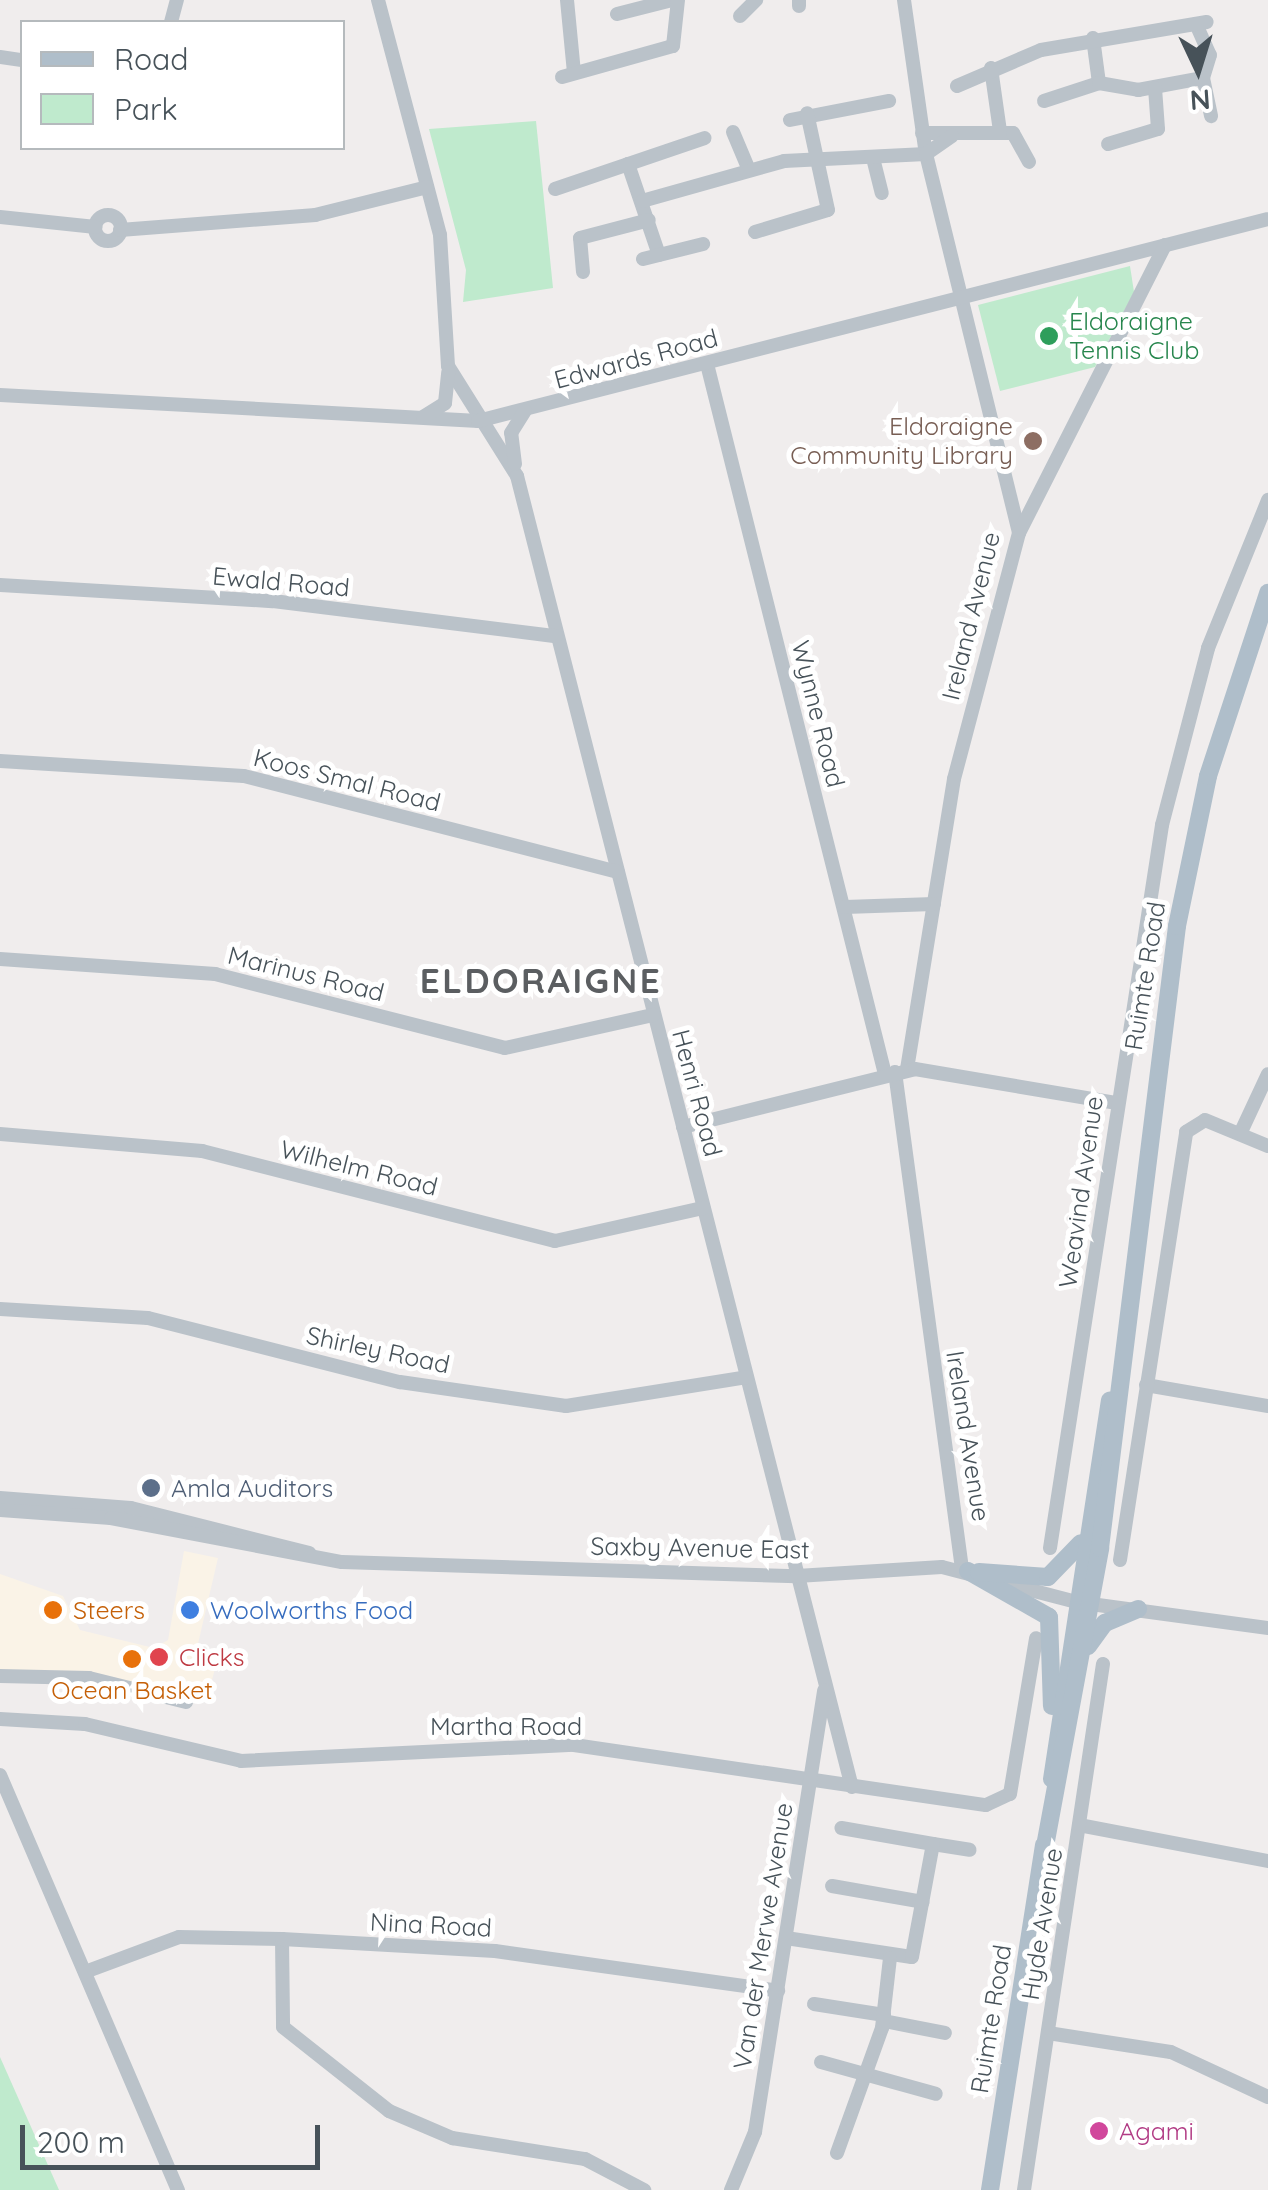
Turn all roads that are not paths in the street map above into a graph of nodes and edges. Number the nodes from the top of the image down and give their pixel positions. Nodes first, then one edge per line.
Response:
1 (378, 0) edge
2 (566, 0) edge
3 (675, 0) edge
4 (756, 0) edge
5 (904, 0) edge
6 (618, 14) dead end
7 (740, 16) dead end
8 (1093, 38) junction
9 (990, 68) junction
10 (1203, 78) junction
11 (1099, 83) junction
12 (957, 86) dead end
13 (1155, 88) junction
14 (890, 101) dead end
15 (1044, 101) dead end
16 (808, 113) junction
17 (1211, 116) dead end
18 (790, 120) dead end
19 (1000, 131) junction
20 (733, 132) dead end
21 (922, 132) junction
22 (952, 136) junction
23 (705, 138) dead end
24 (1108, 144) dead end
25 (926, 154) junction
26 (817, 160) junction
27 (874, 162) junction
28 (1029, 162) dead end
29 (628, 164) junction
30 (748, 170) junction
31 (427, 187) junction
32 (555, 189) dead end
33 (882, 192) dead end
34 (642, 202) junction
35 (0, 216) edge
36 (1268, 219) edge
37 (649, 220) junction
38 (755, 232) dead end
39 (703, 244) dead end
40 (1165, 244) junction
41 (659, 255) junction
42 (644, 259) dead end
43 (583, 272) dead end
44 (960, 296) junction
45 (707, 364) junction
46 (448, 366) junction
47 (0, 394) edge
48 (526, 411) junction
49 (418, 418) junction
50 (478, 421) junction
51 (517, 476) junction
52 (1268, 500) edge
53 (1019, 533) junction
54 (0, 585) edge
55 (1268, 594) edge
56 (556, 636) junction
57 (0, 761) edge
58 (618, 872) junction
59 (934, 904) junction
60 (844, 906) junction
61 (0, 959) edge
62 (654, 1015) junction
63 (896, 1072) junction
64 (1268, 1074) edge
65 (1117, 1102) junction
66 (683, 1127) junction
67 (0, 1134) edge
68 (1240, 1134) junction
69 (1268, 1146) edge
70 (703, 1208) junction
71 (0, 1309) edge
72 (1116, 1376) junction
73 (746, 1378) junction
74 (1146, 1385) junction
75 (1268, 1406) edge
76 (0, 1498) edge
77 (0, 1510) edge
78 (1084, 1537) junction
79 (1050, 1548) dead end
80 (318, 1559) junction
81 (1120, 1560) dead end
82 (965, 1570) junction
83 (797, 1576) junction
84 (1084, 1603) junction
85 (1138, 1609) junction
86 (1268, 1628) edge
87 (1036, 1638) dead end
88 (1082, 1662) junction
89 (1103, 1664) dead end
90 (0, 1676) edge
91 (825, 1684) junction
92 (186, 1702) dead end
93 (0, 1719) edge
94 (1057, 1730) junction
95 (0, 1775) edge
96 (809, 1780) junction
97 (852, 1787) junction
98 (1079, 1825) junction
99 (841, 1828) dead end
100 (933, 1844) junction
101 (970, 1850) dead end
102 (1043, 1857) junction
103 (1268, 1861) edge
104 (832, 1886) dead end
105 (923, 1902) junction
106 (786, 1938) junction
107 (282, 1939) junction
108 (890, 1958) junction
109 (85, 1972) junction
110 (778, 1991) junction
111 (814, 2004) dead end
112 (884, 2018) junction
113 (945, 2032) dead end
114 (1048, 2033) junction
115 (820, 2062) dead end
116 (866, 2078) junction
117 (936, 2094) dead end
118 (1268, 2096) edge
119 (837, 2153) dead end
120 (178, 2190) edge
121 (644, 2190) edge
122 (731, 2190) edge
123 (990, 2190) edge
124 (1024, 2190) edge

1 - 31 street
2 - 3 street
3 - 6 street
4 - 7 street
5 - 21 street, Ireland Avenue
8 - 9 street
8 - 10 street
8 - 11 street
9 - 12 street
9 - 19 street
10 - 13 street
10 - 17 street
11 - 13 street
11 - 15 street
13 - 24 street
14 - 16 street
16 - 18 street
16 - 26 street
19 - 22 street
19 - 28 street
20 - 30 street
21 - 22 street
21 - 25 street, Ireland Avenue
22 - 25 street
23 - 29 street
25 - 27 street
25 - 44 street, Ireland Avenue
26 - 27 street
26 - 30 street
26 - 38 street
27 - 33 street
29 - 32 street
29 - 34 street
30 - 34 street
31 - 35 street
31 - 46 street
34 - 37 street
36 - 40 street, Edwards Road
37 - 41 street
37 - 43 street
39 - 41 street
40 - 44 street, Edwards Road
40 - 53 street
41 - 42 street
44 - 45 street, Edwards Road
44 - 53 street, Ireland Avenue
45 - 48 street, Edwards Road
45 - 60 street, Wynne Road
46 - 49 street
46 - 50 street, Henri Road
47 - 49 street, Edwards Road
48 - 50 street, Edwards Road
48 - 51 street
49 - 50 street, Edwards Road
50 - 51 street, Henri Road
51 - 56 street, Henri Road
52 - 65 street, Weavind Avenue
53 - 59 street, Ireland Avenue
54 - 56 street, Ewald Road
55 - 72 main road, Ruimte Road
56 - 58 street, Henri Road
57 - 58 street, Koos Smal Road
58 - 62 street, Henri Road
59 - 60 street
59 - 63 street, Ireland Avenue
60 - 63 street, Wynne Road
61 - 62 street, Marinus Road
62 - 66 street, Henri Road
63 - 65 street
63 - 66 street
63 - 82 street, Ireland Avenue
64 - 68 street
65 - 79 street, Weavind Avenue
66 - 70 street, Henri Road
67 - 70 street, Wilhelm Road
68 - 69 street
68 - 74 street
70 - 73 street, Henri Road
71 - 73 street, Shirley Road
72 - 78 main road, Ruimte Road
72 - 84 main road, Ruimte Road
73 - 83 street, Henri Road
74 - 75 street
74 - 81 street
76 - 80 street, Saxby Avenue East
77 - 80 street, Saxby Avenue East
78 - 82 main road
78 - 84 main road, Ruimte Road
80 - 83 street, Saxby Avenue East
82 - 83 street, Saxby Avenue East
82 - 84 street, Saxby Avenue East
82 - 94 main road
83 - 91 street, Henri Road
84 - 85 street, Saxby Avenue East
84 - 88 main road, Ruimte Road
84 - 94 main road, Ruimte Road
85 - 86 street, Saxby Avenue East
85 - 88 main road
87 - 97 street, Martha Road
88 - 102 main road, Ruimte Road
89 - 98 street, Hyde Avenue
90 - 92 street
91 - 96 street, Van der Merwe Avenue
91 - 97 street, Henri Road
93 - 96 street, Martha Road
94 - 102 main road, Ruimte Road
95 - 109 street
96 - 97 street, Martha Road
96 - 106 street, Van der Merwe Avenue
98 - 103 street
98 - 114 street, Hyde Avenue
99 - 100 street
100 - 101 street
100 - 105 street
102 - 123 main road, Ruimte Road
104 - 105 street
105 - 108 street
106 - 108 street
106 - 110 street, Van der Merwe Avenue
107 - 109 street, Nina Road
107 - 110 street, Nina Road
107 - 121 street
108 - 112 street
109 - 120 street
110 - 122 street, Van der Merwe Avenue
111 - 112 street
112 - 113 street
112 - 116 street
114 - 118 street
114 - 124 street, Hyde Avenue
115 - 116 street
116 - 117 street
116 - 119 street

